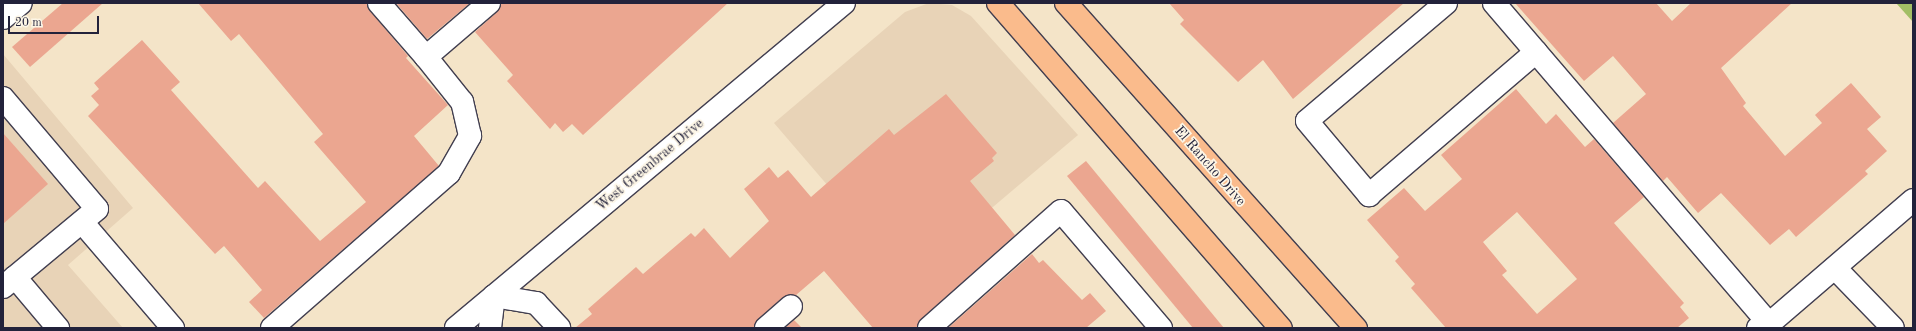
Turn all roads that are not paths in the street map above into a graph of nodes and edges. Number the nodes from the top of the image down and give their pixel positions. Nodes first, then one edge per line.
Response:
1 (21, 3) edge
2 (379, 3) edge
3 (844, 3) edge
4 (998, 3) edge
5 (1066, 3) edge
6 (1446, 3) edge
7 (1494, 3) edge
8 (487, 4) edge
9 (3, 18) edge
10 (1536, 52) junction
11 (426, 57) junction
12 (3, 98) edge
13 (1913, 200) edge
14 (82, 222) junction
15 (1835, 268) junction
16 (9, 282) edge
17 (494, 296) junction
18 (791, 306) dead end
19 (1765, 327) edge
20 (58, 328) edge
21 (173, 328) edge
22 (272, 328) edge
23 (456, 328) edge
24 (490, 328) edge
25 (559, 328) edge
26 (766, 328) edge
27 (929, 328) edge
28 (1161, 328) edge
29 (1281, 328) edge
30 (1356, 328) edge
31 (1892, 328) edge

1 - 9 street
2 - 11 street
3 - 17 street, West Greenbrae Drive
4 - 29 main road
5 - 30 main road, El Rancho Drive
6 - 10 street
7 - 10 street
8 - 11 street
10 - 19 street
11 - 22 street
12 - 14 street
13 - 15 street
14 - 16 street
14 - 21 street
15 - 19 street
15 - 31 street
16 - 20 street
17 - 23 street, West Greenbrae Drive
17 - 24 street
17 - 25 street
18 - 26 street
27 - 28 street

